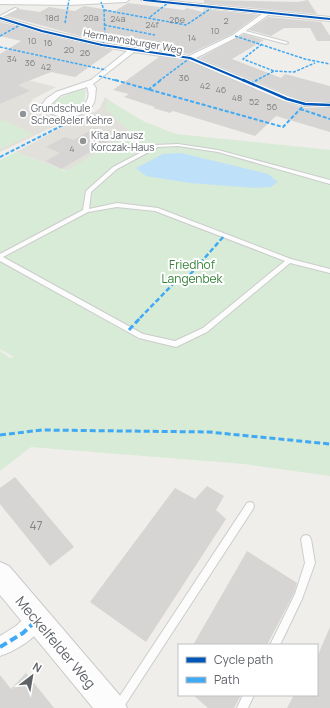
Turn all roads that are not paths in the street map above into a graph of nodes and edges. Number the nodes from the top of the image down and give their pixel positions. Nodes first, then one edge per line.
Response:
1 (126, 0) edge
2 (144, 0) edge
3 (101, 1) edge
4 (0, 2) edge
5 (16, 9) dead end
6 (268, 12) junction
7 (0, 18) edge
8 (330, 18) edge
9 (242, 31) junction
10 (286, 43) dead end
11 (133, 49) junction
12 (190, 58) junction
13 (88, 84) junction
14 (330, 105) edge
15 (330, 182) edge
16 (86, 211) junction
17 (0, 257) edge
18 (290, 261) junction
19 (330, 271) edge
20 (250, 506) dead end
21 (306, 539) dead end
22 (0, 575) edge
23 (37, 620) junction
24 (275, 644) edge
25 (0, 647) edge
26 (248, 696) edge
27 (112, 708) edge
28 (117, 708) edge
29 (242, 708) edge

1 - 3 street
2 - 6 street
3 - 4 street
5 - 7 lane
6 - 8 street
6 - 9 street
7 - 11 street, Hermannsburger Weg
9 - 10 lane
9 - 12 street
11 - 12 street, Hermannsburger Weg
11 - 13 street
12 - 14 street, Hermannsburger Weg
13 - 13 street
15 - 16 lane
16 - 17 lane
16 - 18 lane
17 - 18 lane
18 - 19 lane
20 - 28 lane
21 - 24 lane
22 - 23 main road, Meckelfelder Weg
23 - 25 street
23 - 27 main road, Meckelfelder Weg
26 - 29 lane

